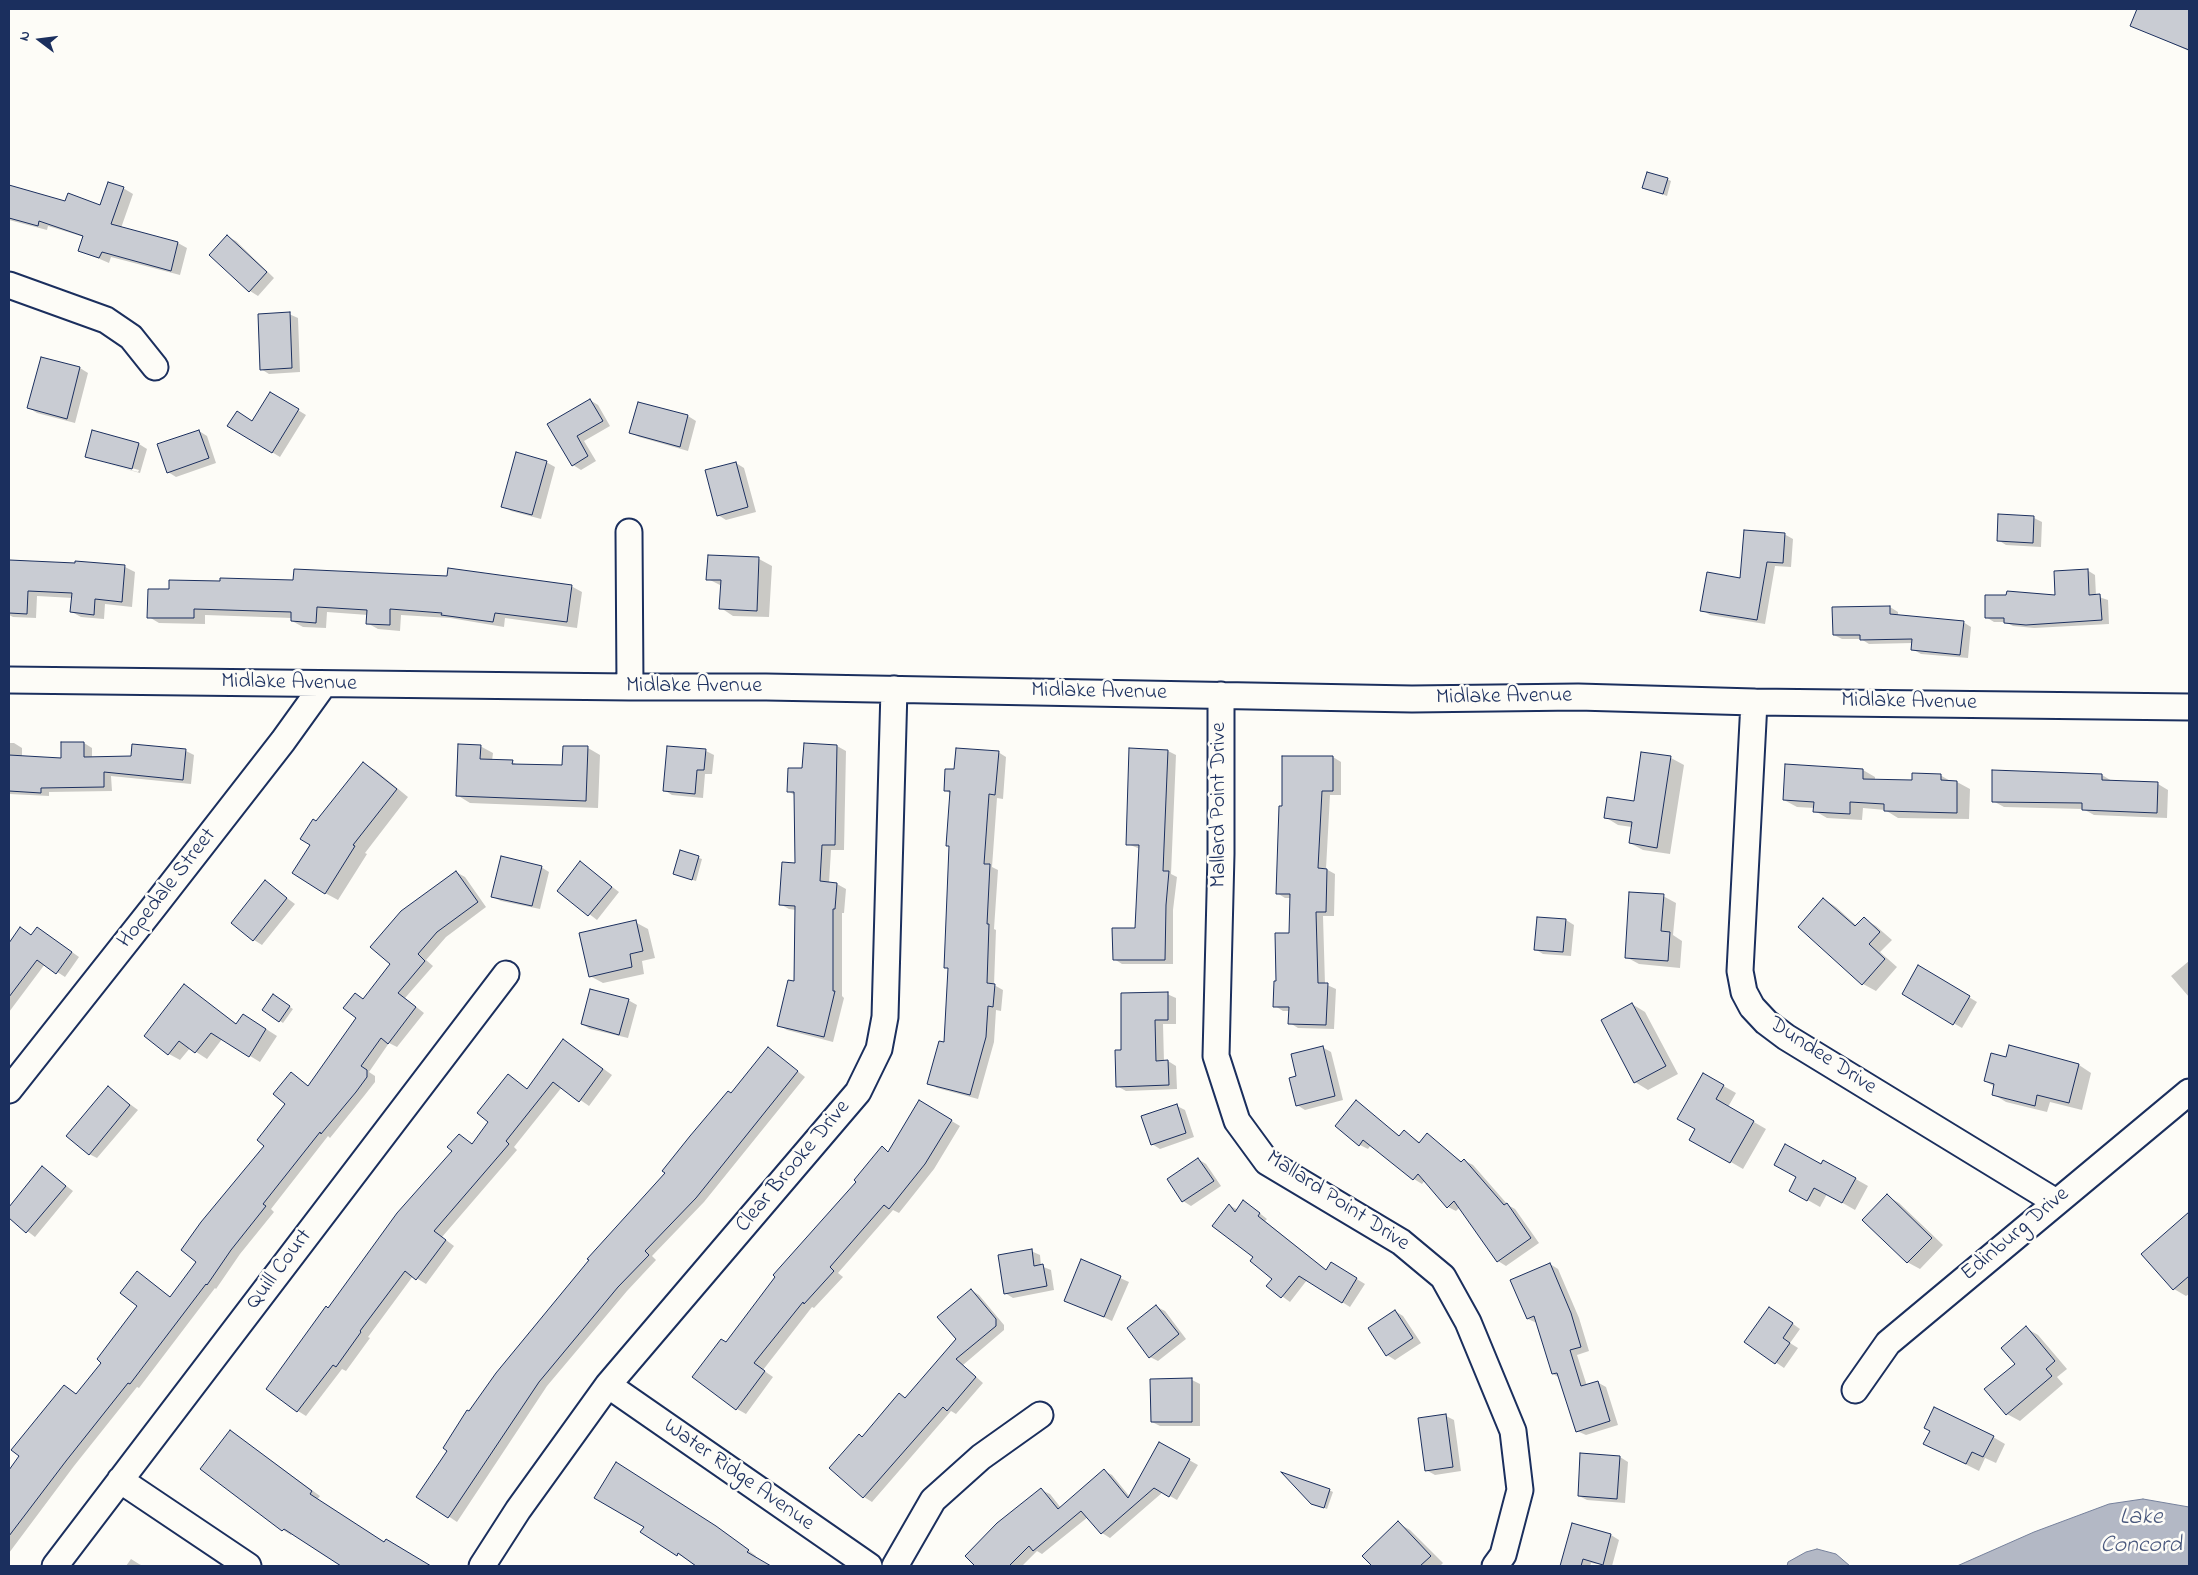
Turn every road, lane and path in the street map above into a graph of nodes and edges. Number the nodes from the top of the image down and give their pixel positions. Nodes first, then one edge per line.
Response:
1 (9, 285) edge
2 (155, 367) dead end
3 (629, 532) dead end
4 (9, 680) edge
5 (324, 684) junction
6 (630, 687) junction
7 (894, 689) junction
8 (1221, 695) junction
9 (1754, 702) junction
10 (2189, 707) edge
11 (506, 974) dead end
12 (9, 1090) edge
13 (2189, 1092) edge
14 (2056, 1202) junction
15 (608, 1385) junction
16 (1855, 1390) dead end
17 (1040, 1415) dead end
18 (120, 1480) junction
19 (55, 1566) edge
20 (248, 1566) edge
21 (482, 1566) edge
22 (869, 1566) edge
23 (896, 1566) edge
24 (1495, 1566) edge

1 - 2 street
3 - 6 street
4 - 5 street, Midlake Avenue
5 - 6 street, Midlake Avenue
5 - 12 street, Hopedale Street
6 - 7 street, Midlake Avenue
7 - 8 street, Midlake Avenue
7 - 15 street, Clear Brooke Drive
8 - 9 street, Midlake Avenue
8 - 24 street, Mallard Point Drive
9 - 10 street, Midlake Avenue
9 - 14 street, Dundee Drive
11 - 18 street, Quill Court
13 - 14 street, Edinburg Drive
14 - 16 street, Edinburg Drive
15 - 21 street, Clear Brooke Drive
15 - 22 street, Water Ridge Avenue
17 - 23 street
18 - 19 street, Quill Court
18 - 20 street

